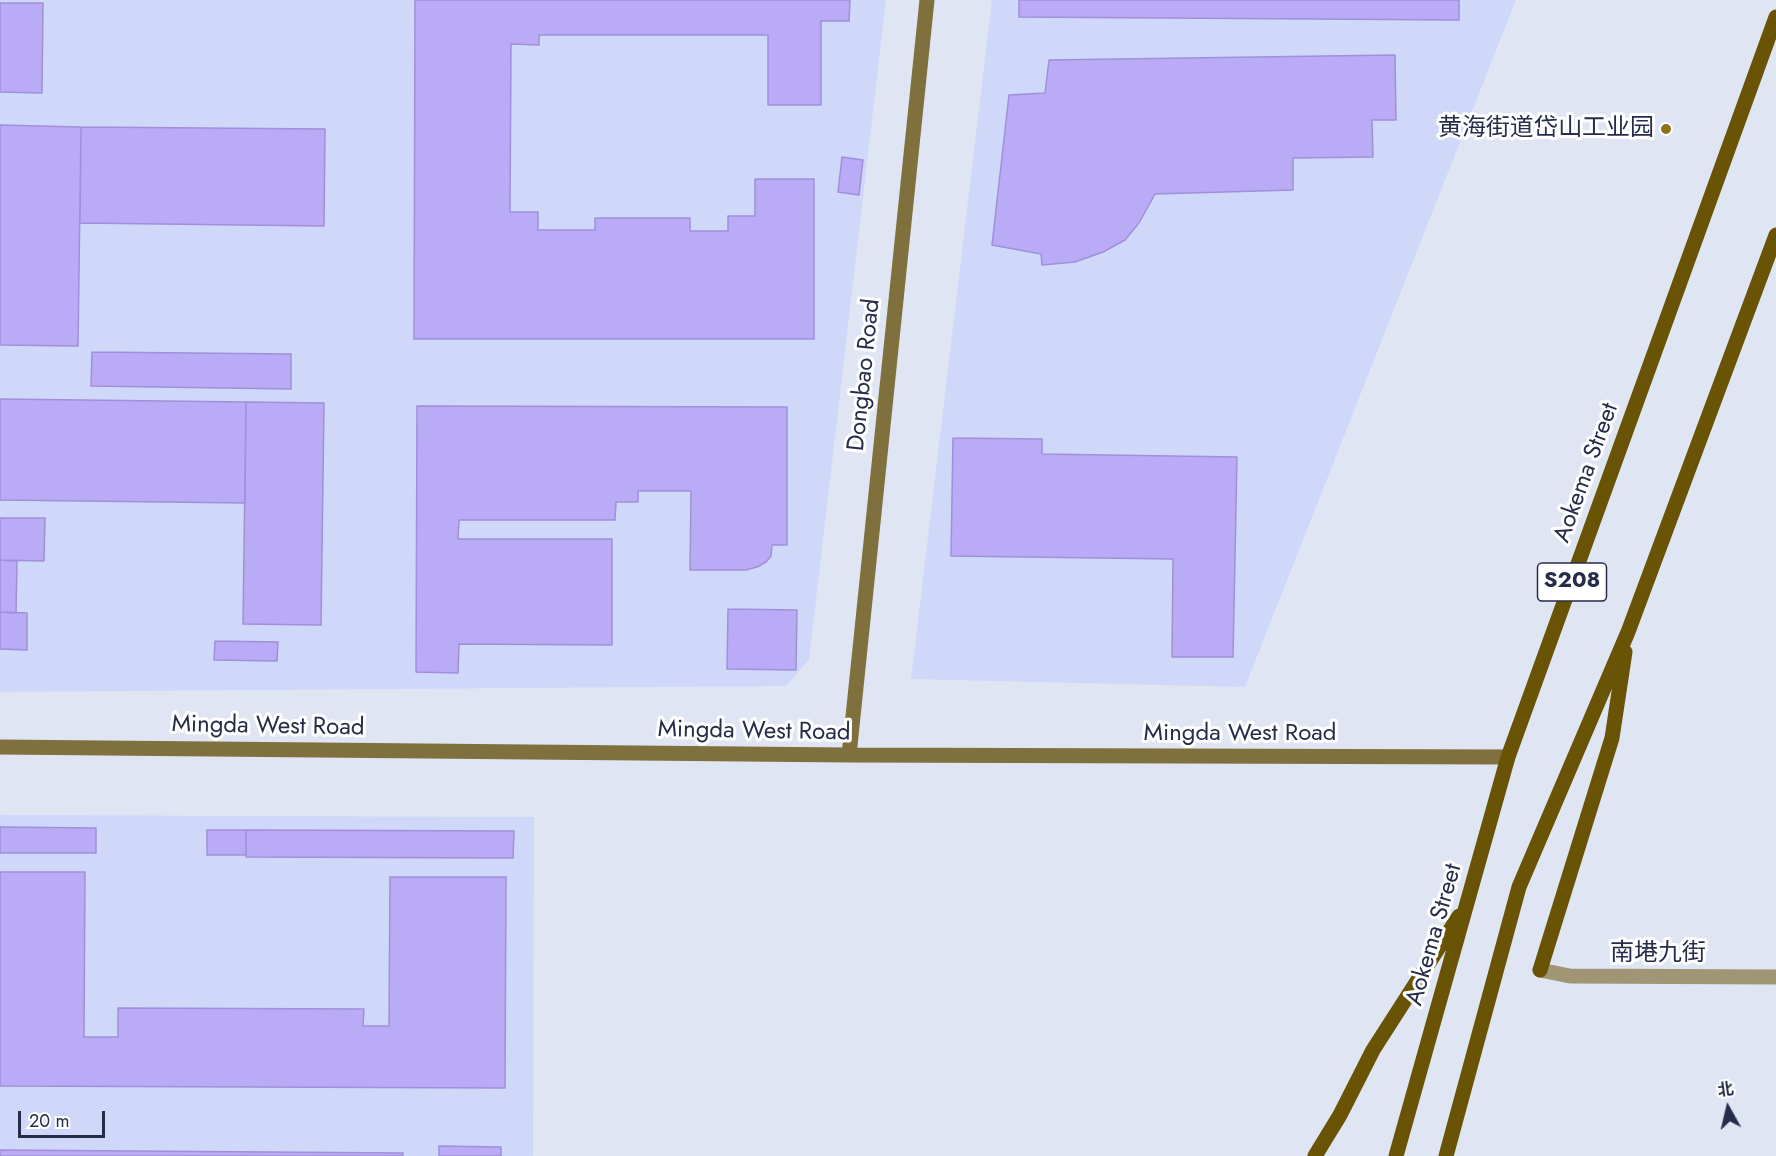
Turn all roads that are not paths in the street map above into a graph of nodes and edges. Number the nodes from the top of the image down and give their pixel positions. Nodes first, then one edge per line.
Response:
1 (927, 0) edge
2 (1776, 17) edge
3 (1776, 236) edge
4 (1628, 632) junction
5 (0, 747) edge
6 (849, 755) junction
7 (1508, 757) junction
8 (1467, 904) junction
9 (1540, 970) joint
10 (1776, 977) edge
11 (1316, 1156) edge
12 (1396, 1156) edge
13 (1446, 1156) edge

1 - 6 street, Dongbao Road
2 - 7 main road, Aokema Street / S208
3 - 4 main road, S208
4 - 9 main road
4 - 13 main road, S208
5 - 6 street, Mingda West Road
6 - 7 street, Mingda West Road
7 - 8 main road, Aokema Street / S208
8 - 11 main road
8 - 12 main road, Aokema Street / S208
9 - 10 street, 南塂九街

